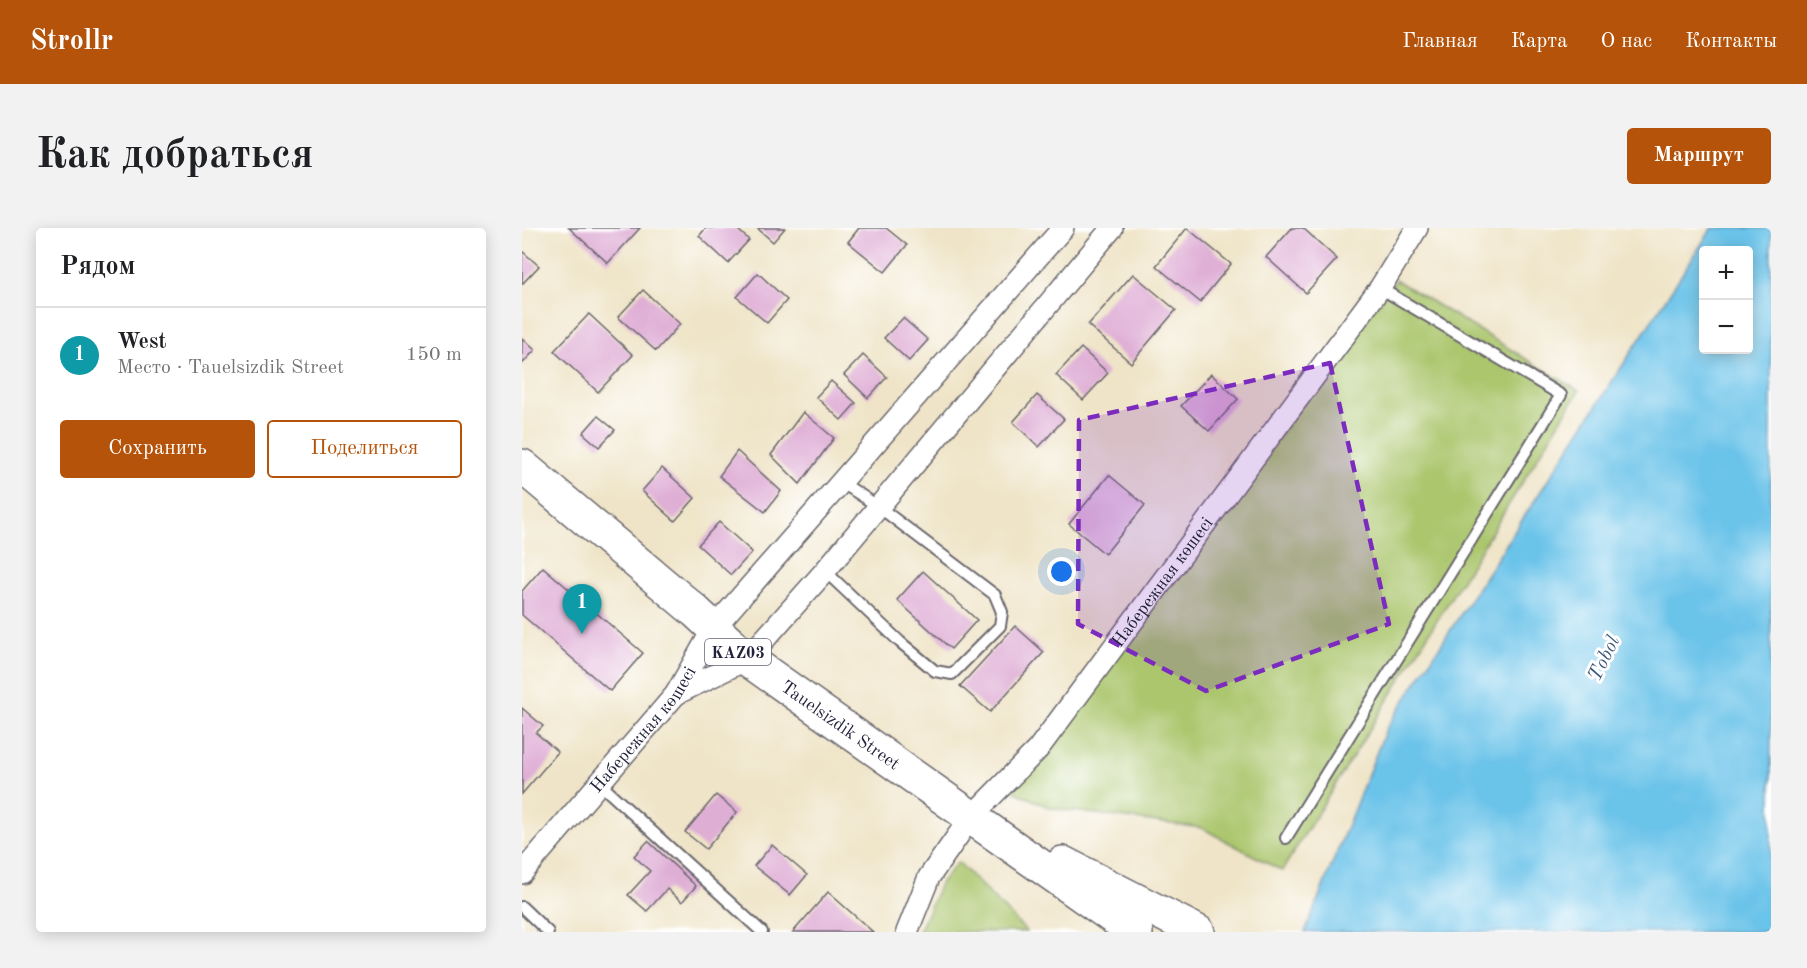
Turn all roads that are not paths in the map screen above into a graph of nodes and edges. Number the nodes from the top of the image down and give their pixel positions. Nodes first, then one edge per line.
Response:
1 (1063, 228) edge
2 (1112, 228) edge
3 (1417, 228) edge
4 (1380, 288) junction
5 (522, 466) edge
6 (841, 482) junction
7 (879, 507) junction
8 (825, 571) junction
9 (713, 629) junction
10 (747, 659) junction
11 (676, 694) junction
12 (599, 783) junction
13 (971, 817) junction
14 (1286, 837) dead end
15 (522, 873) edge
16 (522, 907) edge
17 (1133, 919) edge
18 (548, 932) edge
19 (762, 932) edge
20 (907, 932) edge
21 (1198, 932) edge

1 - 6 street, Набережная көшесі
2 - 7 street
3 - 4 street, Набережная көшесі
4 - 13 street, Набережная көшесі
4 - 14 lane
5 - 9 main road, Tauelsіzdіk Street / KАZ03
6 - 7 lane
6 - 9 street, Набережная көшесі
7 - 8 street
7 - 8 lane
8 - 10 street
9 - 10 main road, Tauelsіzdіk Street / KАZ03
9 - 11 street, Набережная көшесі
10 - 11 street
10 - 13 main road, Tauelsіzdіk Street / KАZ03
11 - 12 street, Набережная көшесі
12 - 15 street, Набережная көшесі
12 - 19 lane
13 - 17 main road, KАZ03
13 - 20 street, Набережная көшесі
16 - 18 lane
17 - 21 main road, KАZ03

